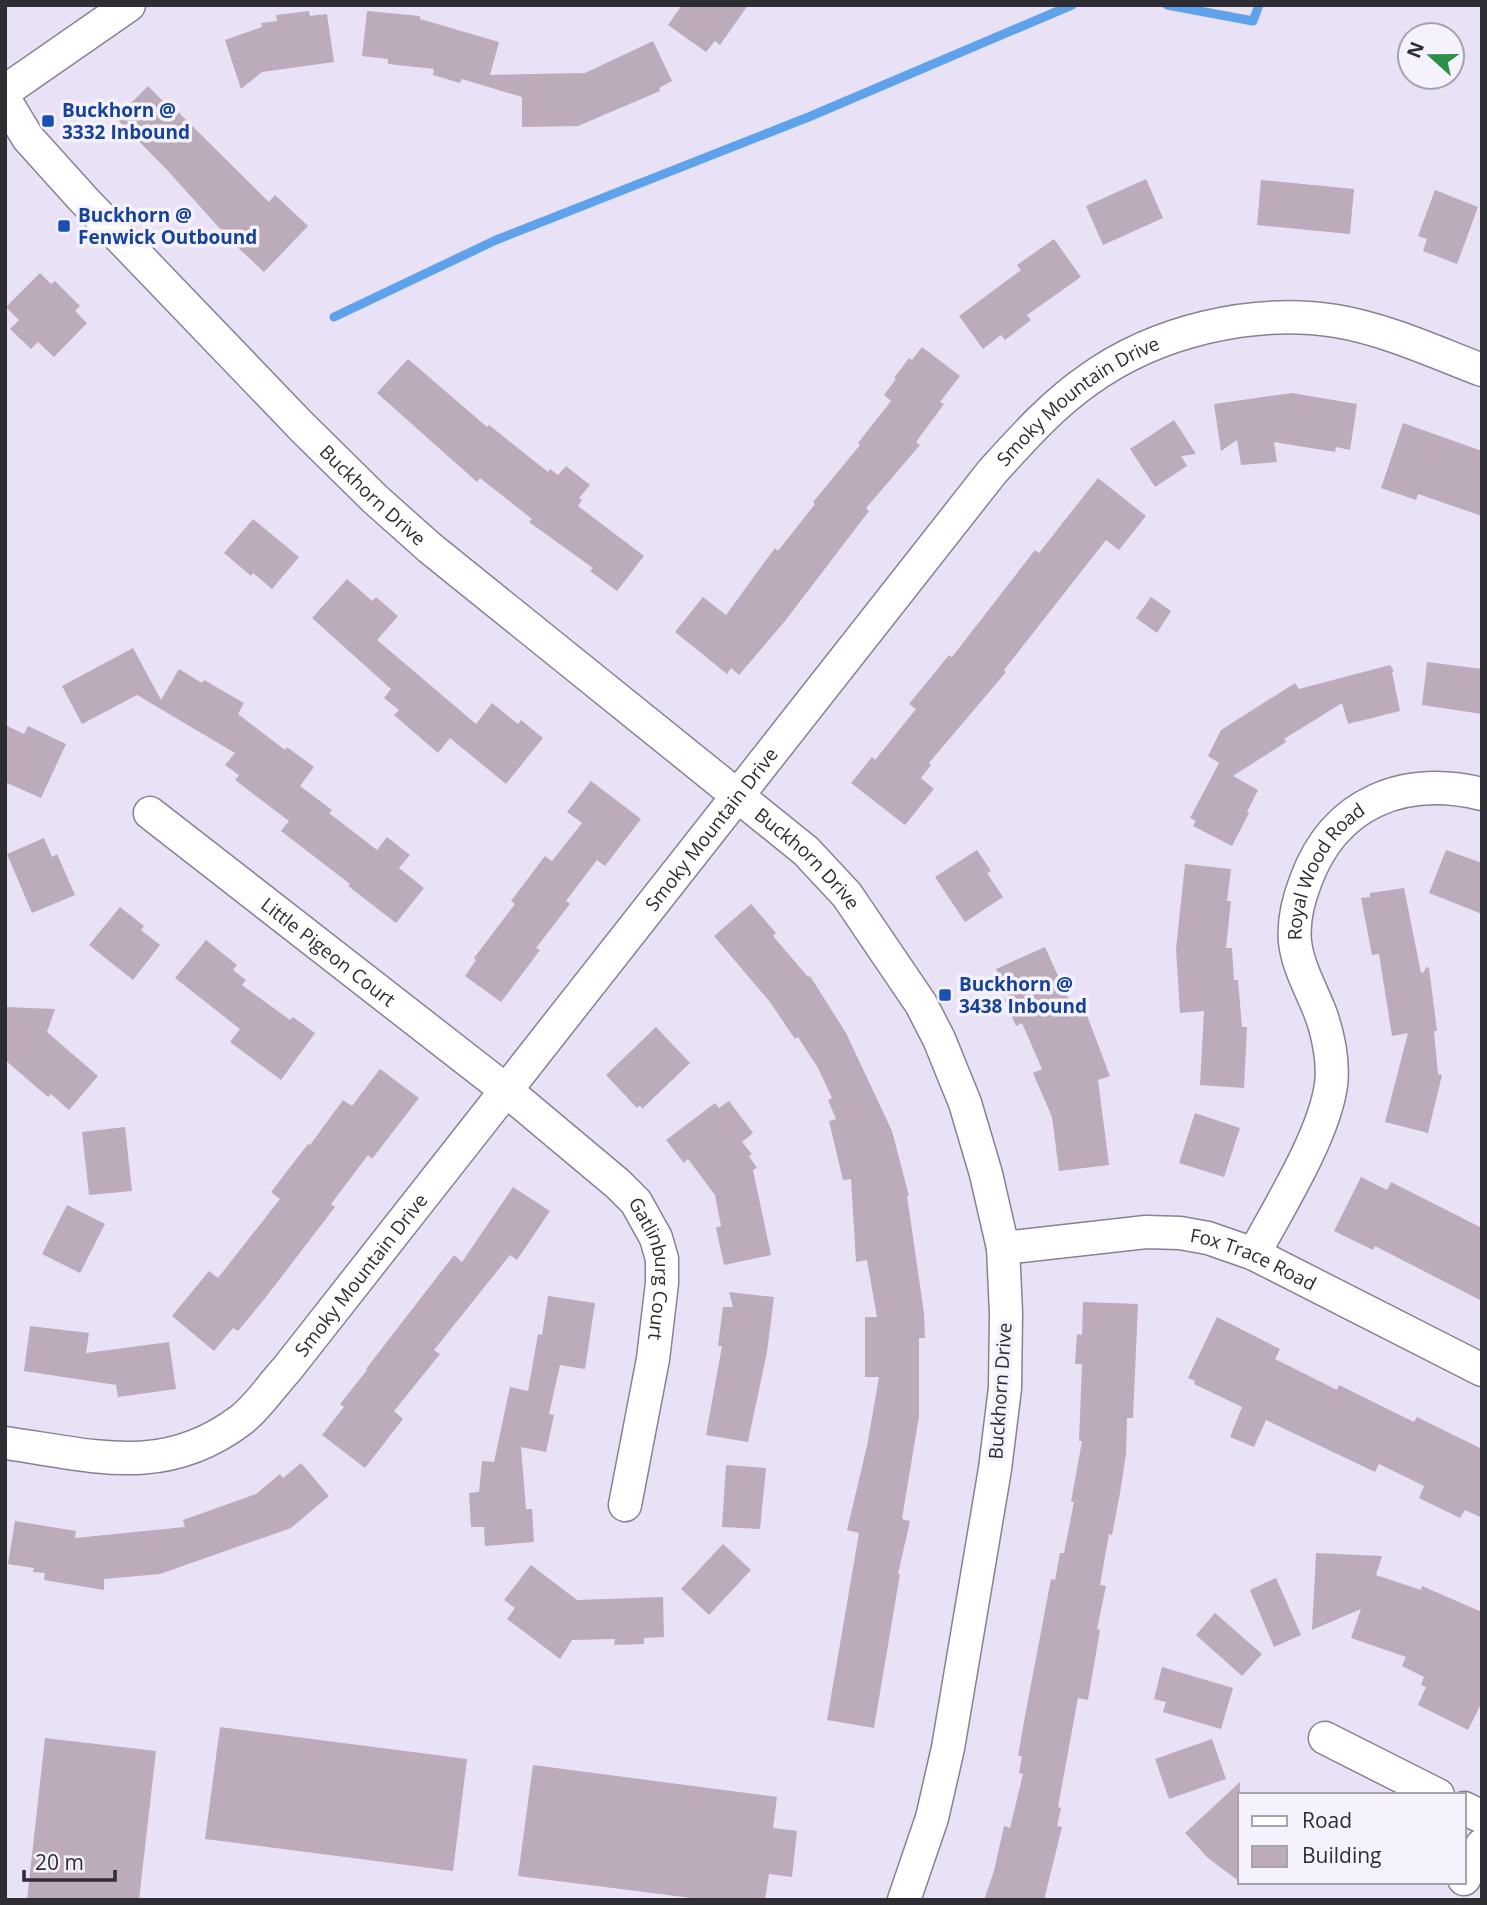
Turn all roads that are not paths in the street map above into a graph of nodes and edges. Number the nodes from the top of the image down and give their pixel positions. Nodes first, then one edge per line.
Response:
1 (129, 5) edge
2 (5, 91) edge
3 (5, 100) edge
4 (1482, 370) edge
5 (739, 794) junction
6 (1482, 794) edge
7 (150, 813) dead end
8 (507, 1091) junction
9 (1003, 1248) junction
10 (1254, 1254) junction
11 (1482, 1370) edge
12 (5, 1443) edge
13 (625, 1505) dead end
14 (1325, 1738) dead end
15 (1434, 1793) edge
16 (1466, 1809) edge
17 (1482, 1817) edge
18 (1482, 1845) edge
19 (1466, 1875) edge
20 (1462, 1884) edge
21 (904, 1900) edge
22 (1454, 1900) edge

1 - 2 street
3 - 5 street, Buckhorn Drive
4 - 5 street, Smoky Mountain Drive
5 - 8 street, Smoky Mountain Drive
5 - 9 street, Buckhorn Drive
6 - 10 street, Royal Wood Road
7 - 8 street, Little Pigeon Court
8 - 12 street, Smoky Mountain Drive
8 - 13 street, Gatlinburg Court
9 - 10 street, Fox Trace Road
9 - 21 street, Buckhorn Drive
10 - 11 street, Fox Trace Road
14 - 15 street
16 - 17 street
18 - 19 street
20 - 22 street

